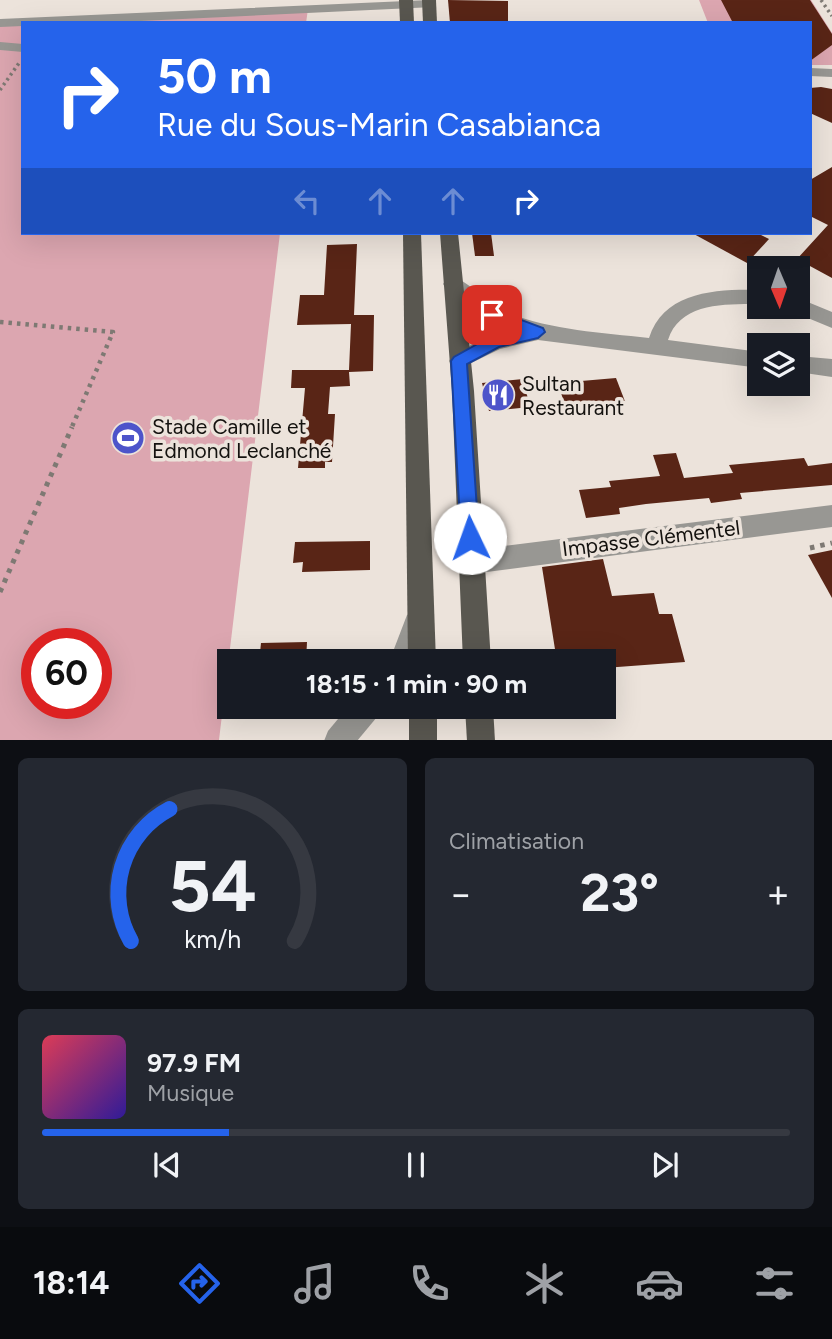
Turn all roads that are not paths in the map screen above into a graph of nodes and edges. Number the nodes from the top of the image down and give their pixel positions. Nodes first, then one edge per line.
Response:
1 (406, 2) edge
2 (429, 2) edge
3 (94, 21) edge
4 (407, 21) edge
5 (430, 21) edge
6 (0, 23) edge
7 (21, 23) edge
8 (0, 46) edge
9 (21, 55) edge
10 (812, 72) edge
11 (832, 74) edge
12 (411, 235) edge
13 (449, 235) edge
14 (453, 284) junction
15 (747, 297) edge
16 (810, 311) edge
17 (832, 320) edge
18 (538, 332) junction
19 (656, 347) junction
20 (747, 358) edge
21 (459, 361) junction
22 (810, 365) edge
23 (832, 368) edge
24 (832, 516) edge
25 (471, 562) junction
26 (420, 608) junction
27 (409, 649) edge
28 (422, 649) edge
29 (476, 649) edge
30 (356, 719) edge
31 (423, 719) edge
32 (480, 719) edge
33 (338, 740) edge
34 (424, 740) edge
35 (481, 740) edge

1 - 2 street
1 - 3 street
1 - 4 main road
2 - 5 main road
6 - 7 street
8 - 9 street
10 - 11 street
12 - 26 main road
13 - 14 main road
14 - 18 street
14 - 21 main road
15 - 19 street
16 - 17 street
18 - 19 street
18 - 21 street
19 - 20 street
21 - 25 main road
22 - 23 street
24 - 25 street, Impasse Clémentel
25 - 29 main road
26 - 27 street
26 - 28 main road
30 - 33 street
31 - 34 main road
32 - 35 main road

